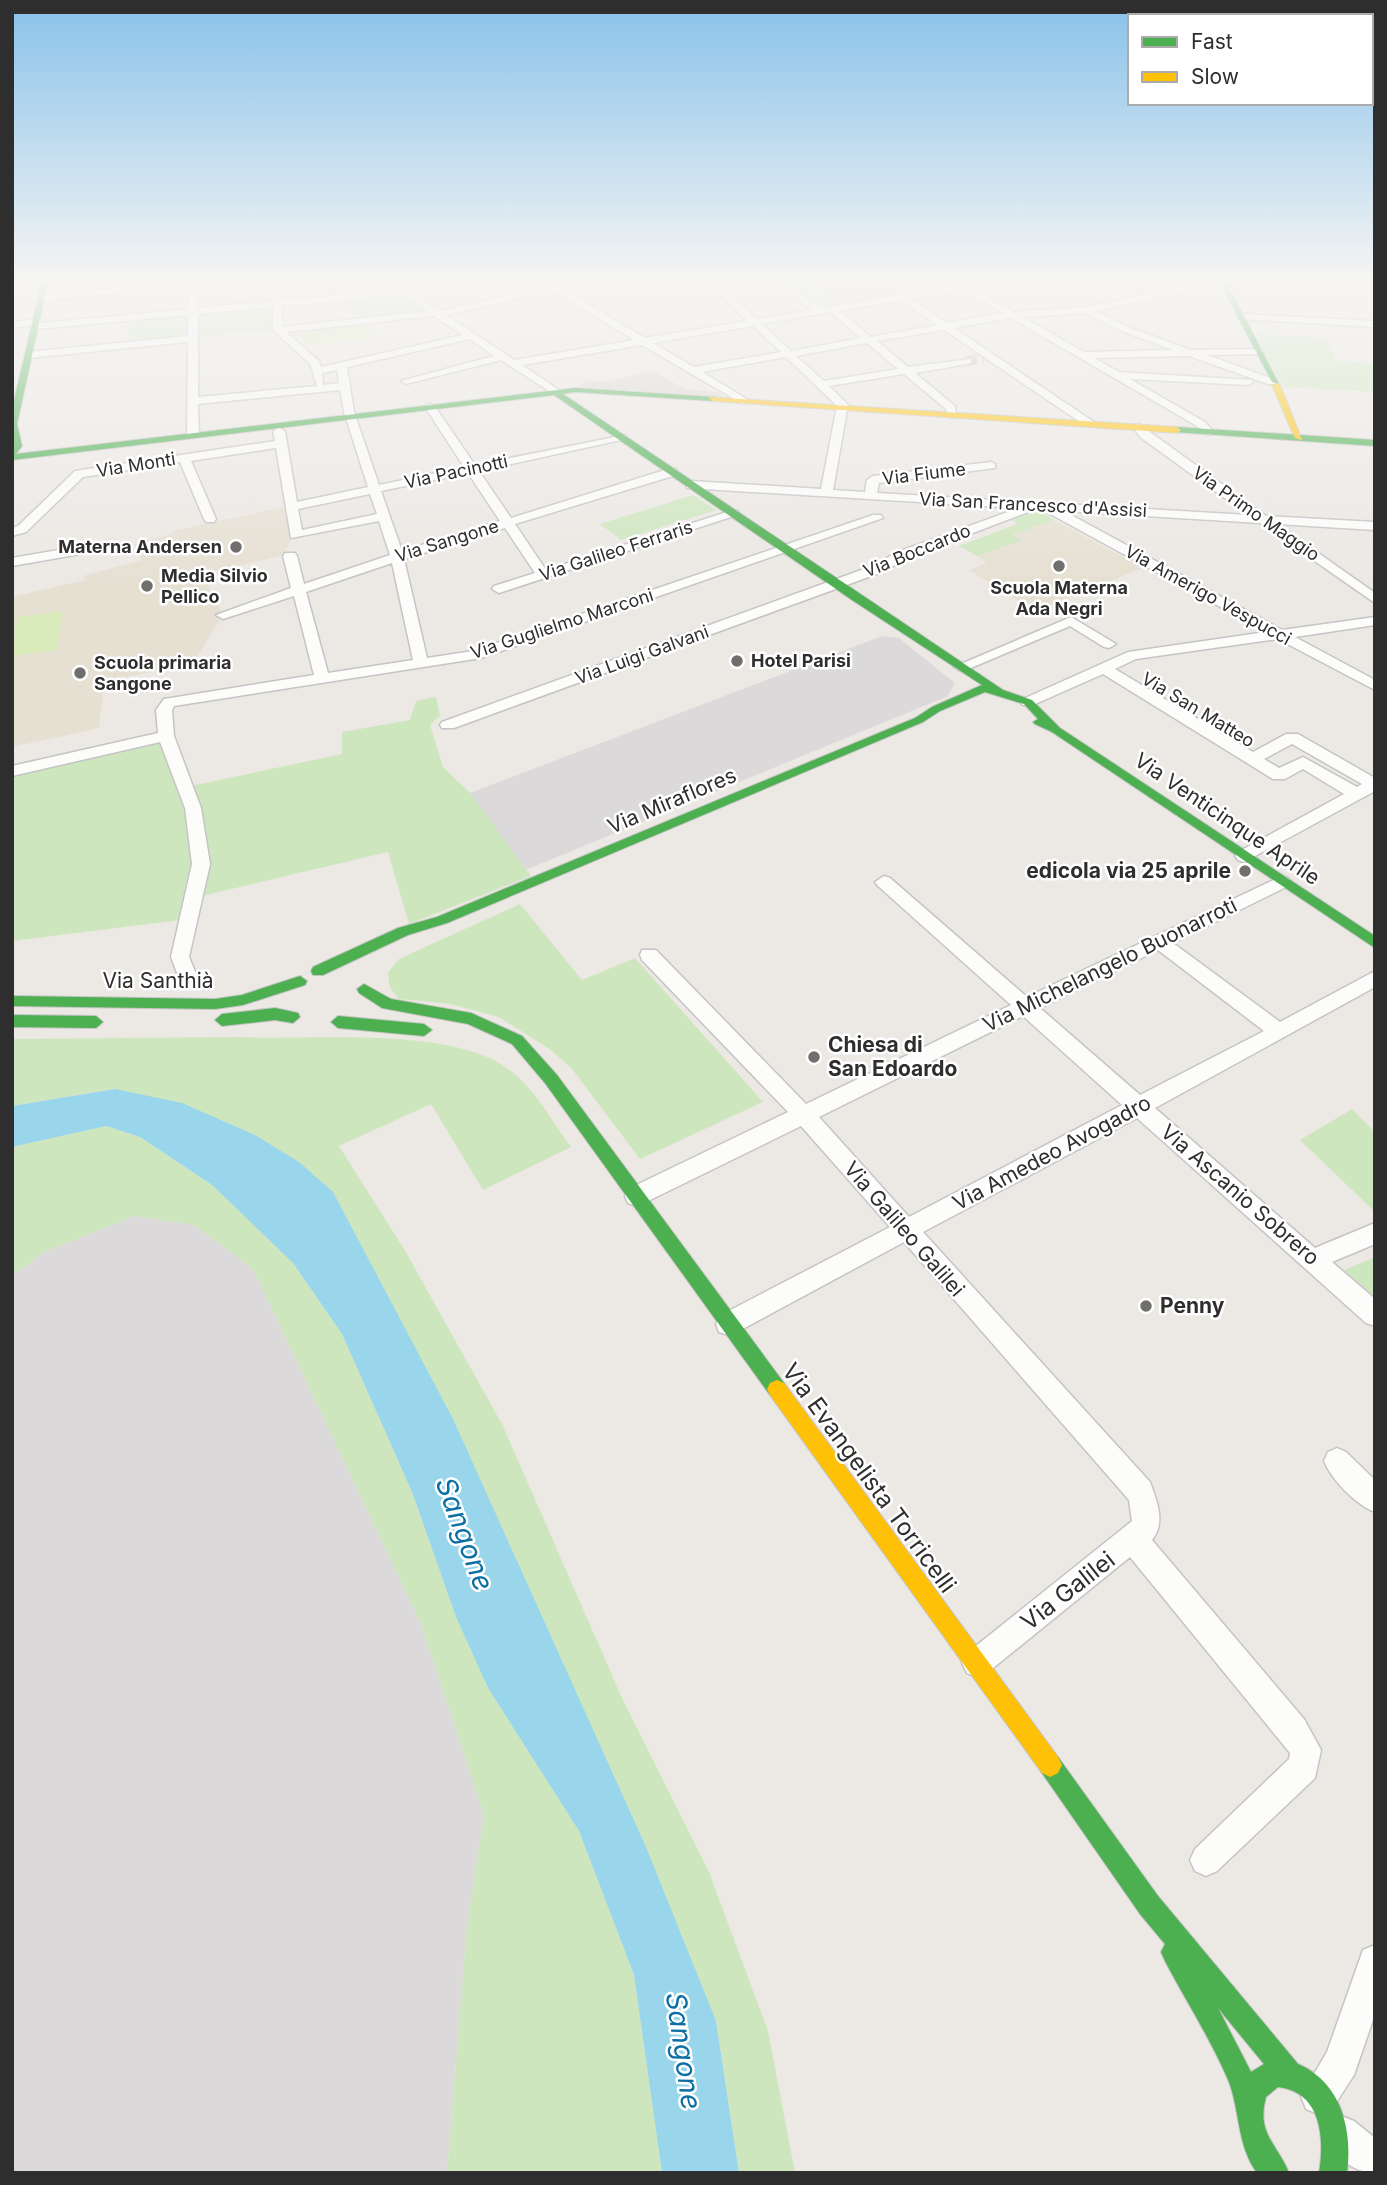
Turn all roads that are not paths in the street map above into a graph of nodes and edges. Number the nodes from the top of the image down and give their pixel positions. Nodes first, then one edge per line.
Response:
1 (20, 379) edge
2 (193, 379) edge
3 (318, 379) edge
4 (343, 379) edge
5 (416, 379) edge
6 (534, 379) edge
7 (706, 379) edge
8 (813, 379) edge
9 (854, 379) edge
10 (917, 379) edge
11 (1020, 379) edge
12 (1123, 379) edge
13 (1202, 379) edge
14 (1262, 379) edge
15 (1272, 379) edge
16 (406, 381) dead end
17 (1274, 383) junction
18 (819, 385) junction
19 (344, 386) junction
20 (320, 389) junction
21 (555, 392) junction
22 (16, 399) edge
23 (193, 401) junction
24 (743, 401) junction
25 (430, 407) junction
26 (843, 407) junction
27 (952, 415) junction
28 (352, 416) junction
29 (13, 424) edge
30 (1090, 424) junction
31 (278, 425) junction
32 (1139, 427) junction
33 (1208, 432) junction
34 (193, 435) junction
35 (621, 437) junction
36 (1299, 438) junction
37 (1375, 443) edge
38 (281, 444) junction
39 (13, 449) edge
40 (184, 457) junction
41 (991, 466) dead end
42 (471, 469) junction
43 (672, 472) junction
44 (691, 485) junction
45 (376, 489) junction
46 (826, 493) junction
47 (871, 496) junction
48 (1041, 504) junction
49 (291, 507) junction
50 (734, 514) junction
51 (384, 516) junction
52 (877, 518) dead end
53 (1265, 519) junction
54 (210, 520) dead end
55 (508, 522) junction
56 (1375, 526) edge
57 (12, 532) edge
58 (93, 548) dead end
59 (785, 549) junction
60 (290, 556) dead end
61 (397, 557) junction
62 (12, 562) edge
63 (543, 575) junction
64 (835, 583) junction
65 (299, 589) junction
66 (499, 589) dead end
67 (1375, 598) edge
68 (223, 615) dead end
69 (1375, 621) edge
70 (1280, 634) junction
71 (1110, 644) dead end
72 (421, 664) junction
73 (1110, 664) junction
74 (961, 667) junction
75 (322, 679) junction
76 (1375, 686) edge
77 (999, 691) junction
78 (968, 694) junction
79 (987, 706) junction
80 (1027, 707) junction
81 (919, 720) junction
82 (448, 725) dead end
83 (166, 736) junction
84 (1259, 755) junction
85 (12, 771) edge
86 (1374, 785) edge
87 (1356, 794) junction
88 (1244, 856) junction
89 (884, 882) dead end
90 (1282, 882) junction
91 (442, 920) junction
92 (1158, 941) junction
93 (1375, 943) edge
94 (649, 955) dead end
95 (318, 971) junction
96 (1375, 978) edge
97 (189, 981) dead end
98 (300, 981) junction
99 (362, 983) junction
100 (12, 1001) edge
101 (1026, 1006) junction
102 (12, 1021) edge
103 (208, 1021) dead end
104 (116, 1022) dead end
105 (435, 1032) dead end
106 (1279, 1032) junction
107 (498, 1049) dead end
108 (551, 1079) junction
109 (1139, 1106) junction
110 (802, 1114) junction
111 (636, 1196) junction
112 (906, 1231) junction
113 (1375, 1233) edge
114 (1314, 1259) junction
115 (1375, 1315) edge
116 (728, 1324) junction
117 (1337, 1461) dead end
118 (1375, 1499) edge
119 (1146, 1512) joint
120 (1133, 1539) junction
121 (977, 1663) junction
122 (1206, 1860) dead end
123 (1149, 1905) junction
124 (1375, 1962) edge
125 (1291, 2076) junction
126 (1319, 2096) junction
127 (1250, 2105) junction
128 (1339, 2160) edge
129 (1375, 2161) edge
130 (1275, 2173) edge

1 - 22 street
2 - 23 street
3 - 20 street
4 - 19 street
5 - 16 street
6 - 21 street
7 - 24 street
8 - 18 street
9 - 18 street
10 - 27 street
11 - 30 street
12 - 33 street
13 - 17 street
14 - 17 street
15 - 17 street
17 - 36 street
18 - 26 street
19 - 20 street
19 - 28 street
20 - 23 street
21 - 24 street
21 - 25 street
21 - 35 street
22 - 29 street
23 - 34 street
24 - 26 street
25 - 28 street
25 - 42 street
26 - 27 street
26 - 46 street
27 - 30 street
28 - 31 street
28 - 45 street
29 - 39 street
30 - 32 street
31 - 34 street
31 - 38 street
32 - 33 street
32 - 53 street, Via Primo Maggio
33 - 36 street
34 - 39 street
35 - 42 street, Via Pacinotti
35 - 43 street
36 - 37 street
38 - 40 street, Via Monti
38 - 49 street
40 - 54 street
40 - 57 street, Via Monti
41 - 47 street, Via Fiume
42 - 45 street, Via Pacinotti
42 - 55 street
43 - 44 street
43 - 55 street, Via Sangone
44 - 46 street, Via San Francesco d'Assisi
44 - 50 street
45 - 49 street, Via Pacinotti
45 - 51 street
46 - 47 street, Via San Francesco d'Assisi
47 - 48 street, Via San Francesco d'Assisi
48 - 53 street, Via San Francesco d'Assisi
48 - 64 street, Via Boccardo
48 - 70 street, Via Amerigo Vespucci
49 - 51 street
50 - 59 street
50 - 63 street, Via Galileo Ferraris
51 - 61 street
52 - 59 street
53 - 56 street, Via San Francesco d'Assisi
53 - 67 street, Via Primo Maggio
55 - 61 street, Via Sangone
55 - 63 street
58 - 62 street
59 - 64 street
59 - 72 street, Via Guglielmo Marconi
60 - 65 street
61 - 65 street, Via Sangone
61 - 72 street
63 - 66 street, Via Galileo Ferraris
64 - 74 street
64 - 82 street, Via Luigi Galvani
65 - 68 street, Via Sangone
65 - 75 street
69 - 70 street, Via San Matteo
70 - 73 street, Via San Matteo
70 - 76 street, Via Amerigo Vespucci
71 - 74 street
72 - 75 street, Via Guglielmo Marconi
73 - 80 street, Via San Matteo
73 - 84 street, Via San Matteo
74 - 77 street
74 - 78 street
75 - 83 street, Via Guglielmo Marconi
77 - 78 street
77 - 80 street
78 - 79 street
78 - 81 street, Via Miraflores
79 - 80 street
79 - 81 street, Via Miraflores
80 - 88 street, Via Venticinque Aprile
81 - 91 street, Via Miraflores
83 - 85 street
83 - 97 street
84 - 86 street
84 - 87 street, Via San Matteo
86 - 87 street
87 - 88 street
88 - 90 street, Via Venticinque Aprile
89 - 101 street, Via Ascanio Sobrero
90 - 92 street, Via Michelangelo Buonarroti
90 - 93 street, Via Venticinque Aprile
91 - 95 street, Via Miraflores
91 - 99 street, Via Miraflores
92 - 101 street, Via Michelangelo Buonarroti
92 - 106 street
94 - 110 street, Via Galileo Galilei
95 - 98 street, Via Santhià
95 - 99 street
96 - 106 street, Via Amedeo Avogadro
98 - 100 street, Via Santhià
98 - 103 street, Via Santhià
99 - 105 street, Via Miraflores
99 - 108 street, Via Evangelista Torricelli
101 - 109 street, Via Ascanio Sobrero
101 - 110 street, Via Michelangelo Buonarroti
102 - 104 street, Via Santhià
106 - 109 street, Via Amedeo Avogadro
107 - 108 street, Via Evangelista Torricelli
108 - 111 street, Via Evangelista Torricelli
109 - 112 street, Via Amedeo Avogadro
109 - 114 street, Via Ascanio Sobrero
110 - 111 street, Via Michelangelo Buonarroti
110 - 112 street, Via Galileo Galilei
111 - 116 street, Via Evangelista Torricelli
112 - 116 street, Via Amedeo Avogadro
112 - 119 street, Via Galileo Galilei
113 - 114 street
114 - 115 street, Via Ascanio Sobrero
116 - 121 street, Via Evangelista Torricelli
117 - 118 street
119 - 120 street, Via Galilei
120 - 121 street, Via Galilei
120 - 122 street
121 - 123 street, Via Evangelista Torricelli
123 - 125 street, Via Evangelista Torricelli
123 - 127 street, Via Evangelista Torricelli
124 - 126 street
125 - 126 street, Via Evangelista Torricelli
125 - 127 street
126 - 128 street
127 - 130 street, Via Evangelista Torricelli
128 - 129 street

